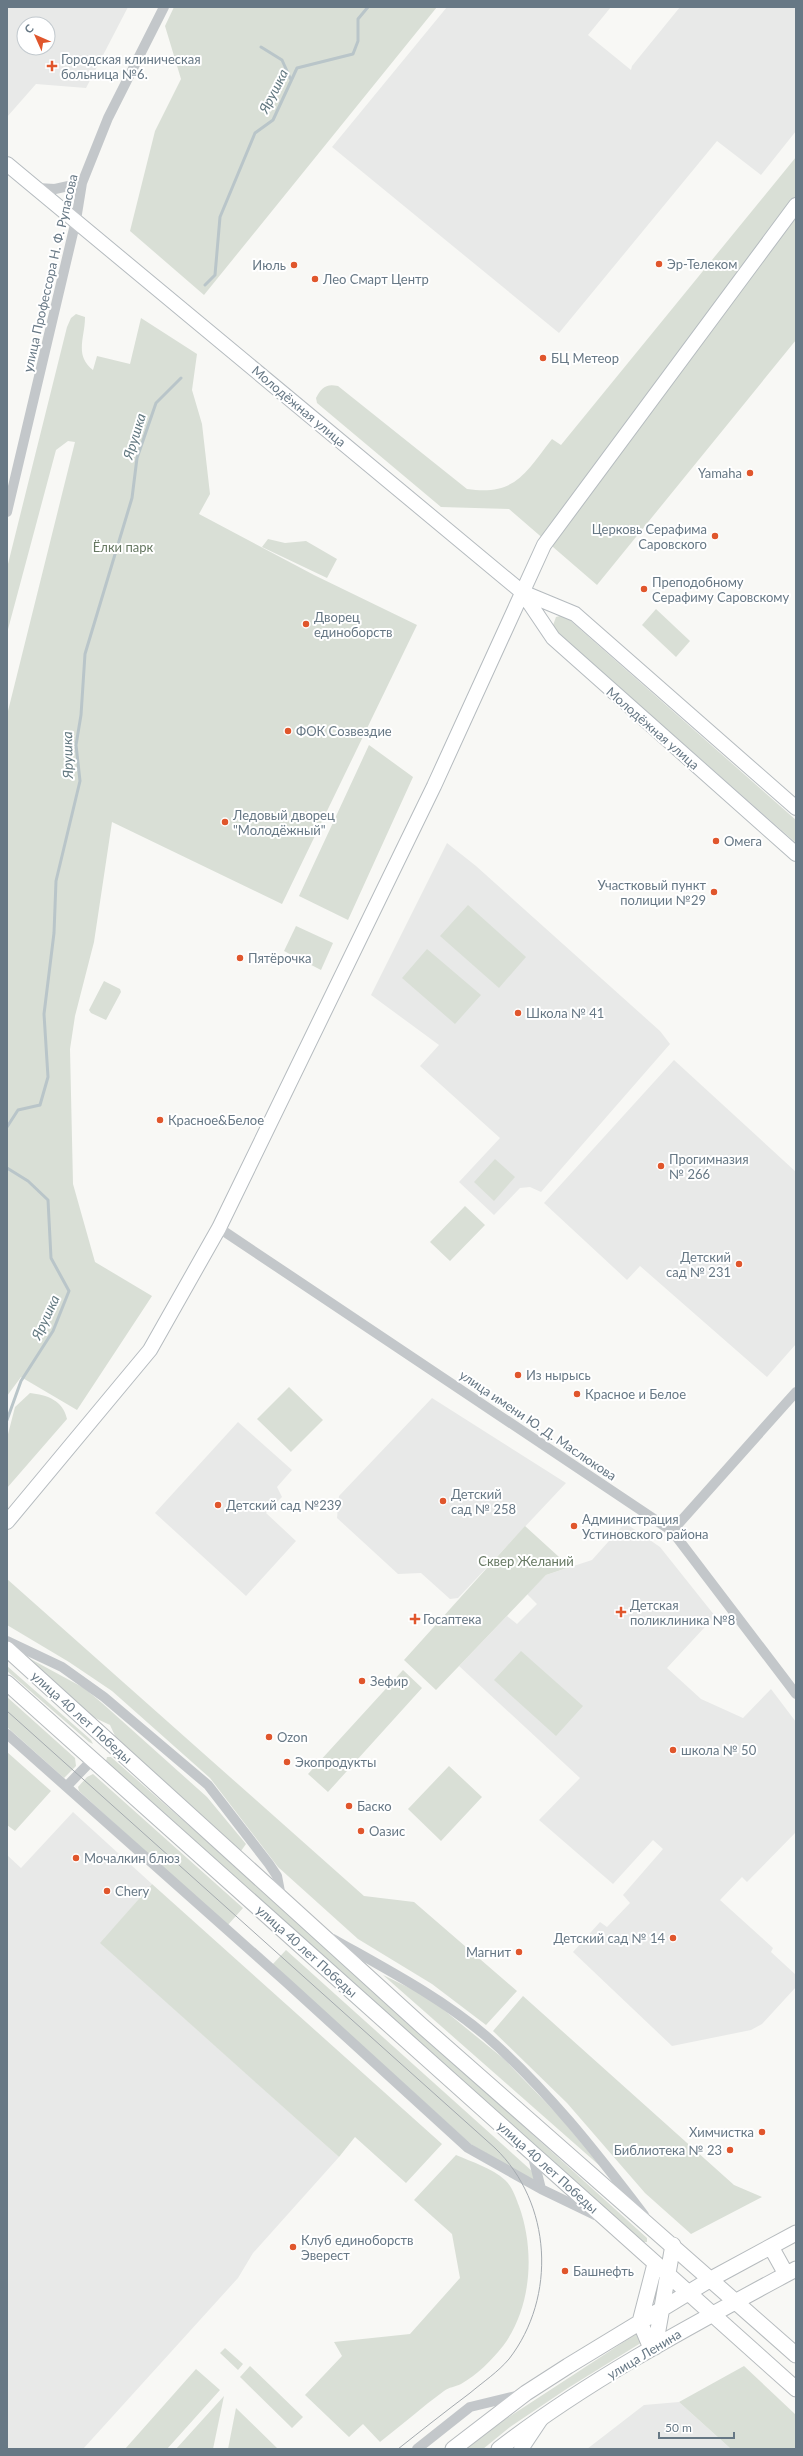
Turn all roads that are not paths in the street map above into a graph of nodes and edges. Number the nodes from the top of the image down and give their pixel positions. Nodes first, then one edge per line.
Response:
1 (164, 7) edge
2 (7, 164) edge
3 (82, 183) junction
4 (37, 188) junction
5 (796, 205) edge
6 (76, 220) junction
7 (7, 512) edge
8 (522, 592) junction
9 (796, 808) edge
10 (796, 854) edge
11 (219, 1228) junction
12 (796, 1392) edge
13 (7, 1522) edge
14 (672, 1531) junction
15 (7, 1641) edge
16 (7, 1649) edge
17 (7, 1683) edge
18 (796, 1694) edge
19 (7, 1734) edge
20 (109, 1741) junction
21 (93, 1759) junction
22 (66, 1786) junction
23 (281, 1898) junction
24 (315, 1928) junction
25 (532, 2153) junction
26 (541, 2190) junction
27 (606, 2220) junction
28 (658, 2232) junction
29 (796, 2233) edge
30 (673, 2245) junction
31 (771, 2247) junction
32 (641, 2250) junction
33 (656, 2264) junction
34 (791, 2271) edge
35 (668, 2275) junction
36 (711, 2279) junction
37 (688, 2293) junction
38 (736, 2301) junction
39 (663, 2308) junction
40 (712, 2314) junction
41 (640, 2322) junction
42 (653, 2347) junction
43 (794, 2353) edge
44 (773, 2369) junction
45 (796, 2389) edge
46 (526, 2393) junction
47 (796, 2398) edge
48 (544, 2415) junction
49 (417, 2449) edge
50 (453, 2449) edge
51 (500, 2449) edge
52 (521, 2449) edge

1 - 3 street, улица Профессора Н. Ф. Рупасова
2 - 4 street, Молодёжная улица
3 - 4 street
3 - 6 street, улица Профессора Н. Ф. Рупасова
4 - 6 street, Молодёжная улица
5 - 8 street
6 - 7 street, улица Профессора Н. Ф. Рупасова
6 - 8 street, Молодёжная улица
8 - 9 street, Молодёжная улица
8 - 10 street, Молодёжная улица
8 - 11 street
11 - 13 street
11 - 14 street, улица имени Ю. Д. Маслюкова
12 - 14 street
14 - 18 street, улица имени Ю. Д. Маслюкова
15 - 23 street, улица 40 лет Победы
16 - 20 main road, улица 40 лет Победы
17 - 21 main road, улица 40 лет Победы
19 - 22 street, улица 40 лет Победы
20 - 21 main road
20 - 23 main road, улица 40 лет Победы
21 - 22 street
21 - 25 main road, улица 40 лет Победы
22 - 26 street, улица 40 лет Победы
23 - 24 main road, улица 40 лет Победы
24 - 28 main road, улица 40 лет Победы
24 - 28 street, улица 40 лет Победы
25 - 26 street
25 - 27 main road, улица 40 лет Победы
26 - 27 street, улица 40 лет Победы
27 - 32 main road, улица 40 лет Победы
28 - 30 main road, улица 40 лет Победы
28 - 32 main road
29 - 31 main road
30 - 35 main road
30 - 36 main road, улица 40 лет Победы
31 - 34 main road
31 - 36 main road
32 - 33 main road, улица 40 лет Победы
33 - 35 main road, улица 40 лет Победы
33 - 41 main road
34 - 38 main road, улица Ленина
35 - 37 main road, улица 40 лет Победы
35 - 39 main road
36 - 37 main road
36 - 38 main road, улица 40 лет Победы
37 - 39 main road
37 - 40 main road, улица 40 лет Победы
38 - 40 main road, улица Ленина
38 - 43 main road, улица 40 лет Победы
39 - 41 main road
39 - 42 main road
40 - 42 main road, улица Ленина
40 - 44 main road, улица 40 лет Победы
41 - 42 main road
41 - 46 main road
42 - 48 main road, улица Ленина
43 - 44 main road
44 - 45 main road, улица 40 лет Победы
44 - 47 street, улица 40 лет Победы
46 - 49 street
46 - 50 main road
48 - 51 main road, улица Ленина
48 - 52 street

